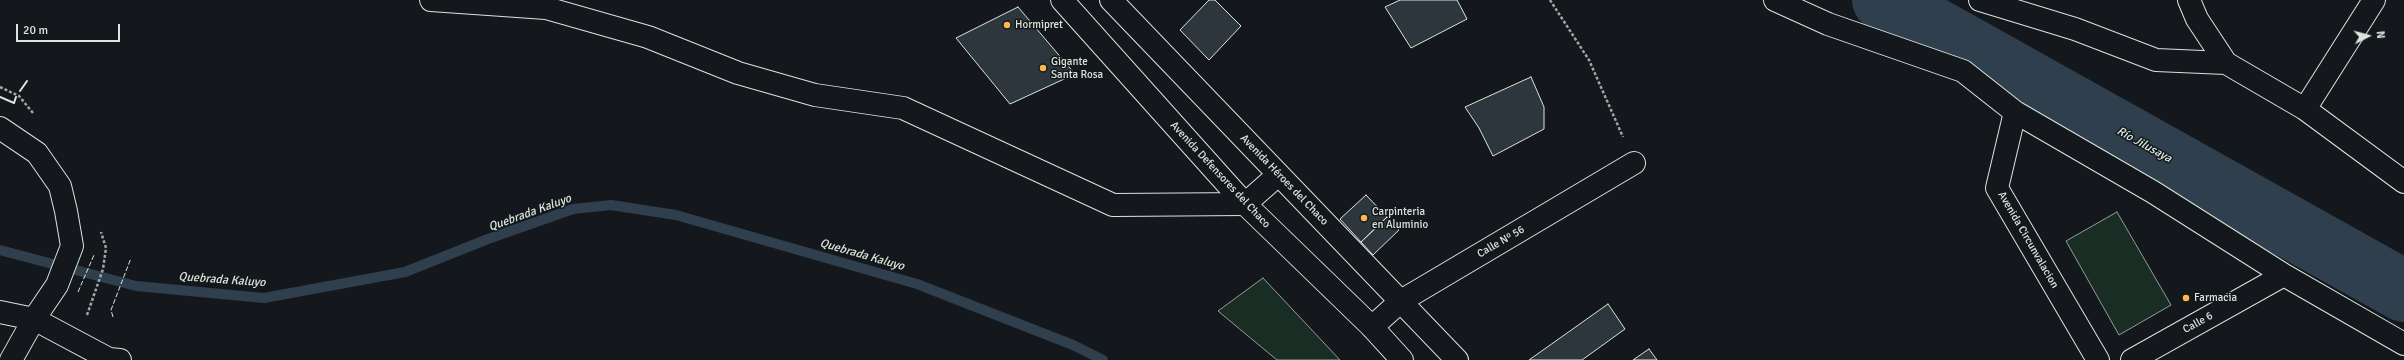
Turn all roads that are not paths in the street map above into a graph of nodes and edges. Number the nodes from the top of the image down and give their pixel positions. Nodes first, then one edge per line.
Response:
1 (431, 0) edge
2 (1062, 0) edge
3 (1111, 0) edge
4 (1775, 0) edge
5 (1980, 0) edge
6 (2189, 0) edge
7 (2374, 0) edge
8 (2226, 63) junction
9 (2305, 109) junction
10 (2015, 112) junction
11 (0, 128) edge
12 (1634, 163) road end
13 (1278, 175) junction
14 (2404, 182) edge
15 (1245, 204) junction
16 (2284, 275) junction
17 (1400, 301) junction
18 (0, 312) edge
19 (34, 319) junction
20 (1372, 327) junction
21 (2404, 344) edge
22 (11, 360) edge
23 (120, 360) edge
24 (1402, 360) edge
25 (1457, 360) edge
26 (2098, 360) edge
27 (2132, 360) edge

1 - 15 street
2 - 15 street, Avenida Defensores del Chaco
3 - 13 street, Avenida Héroes del Chaco
4 - 10 street
5 - 8 street
6 - 8 street
7 - 9 street
8 - 9 street
9 - 14 street
10 - 16 street
10 - 26 street, Avenida Circunvalacion
11 - 19 street
12 - 17 street, Calle Nº 56
13 - 15 street
13 - 17 street, Avenida Héroes del Chaco
15 - 20 street, Avenida Defensores del Chaco
16 - 21 street
16 - 27 street, Calle 6
17 - 20 street, Calle Nº 56
17 - 25 street, Avenida Héroes del Chaco
18 - 19 street
19 - 22 street
19 - 23 street
20 - 24 street, Avenida Defensores del Chaco

